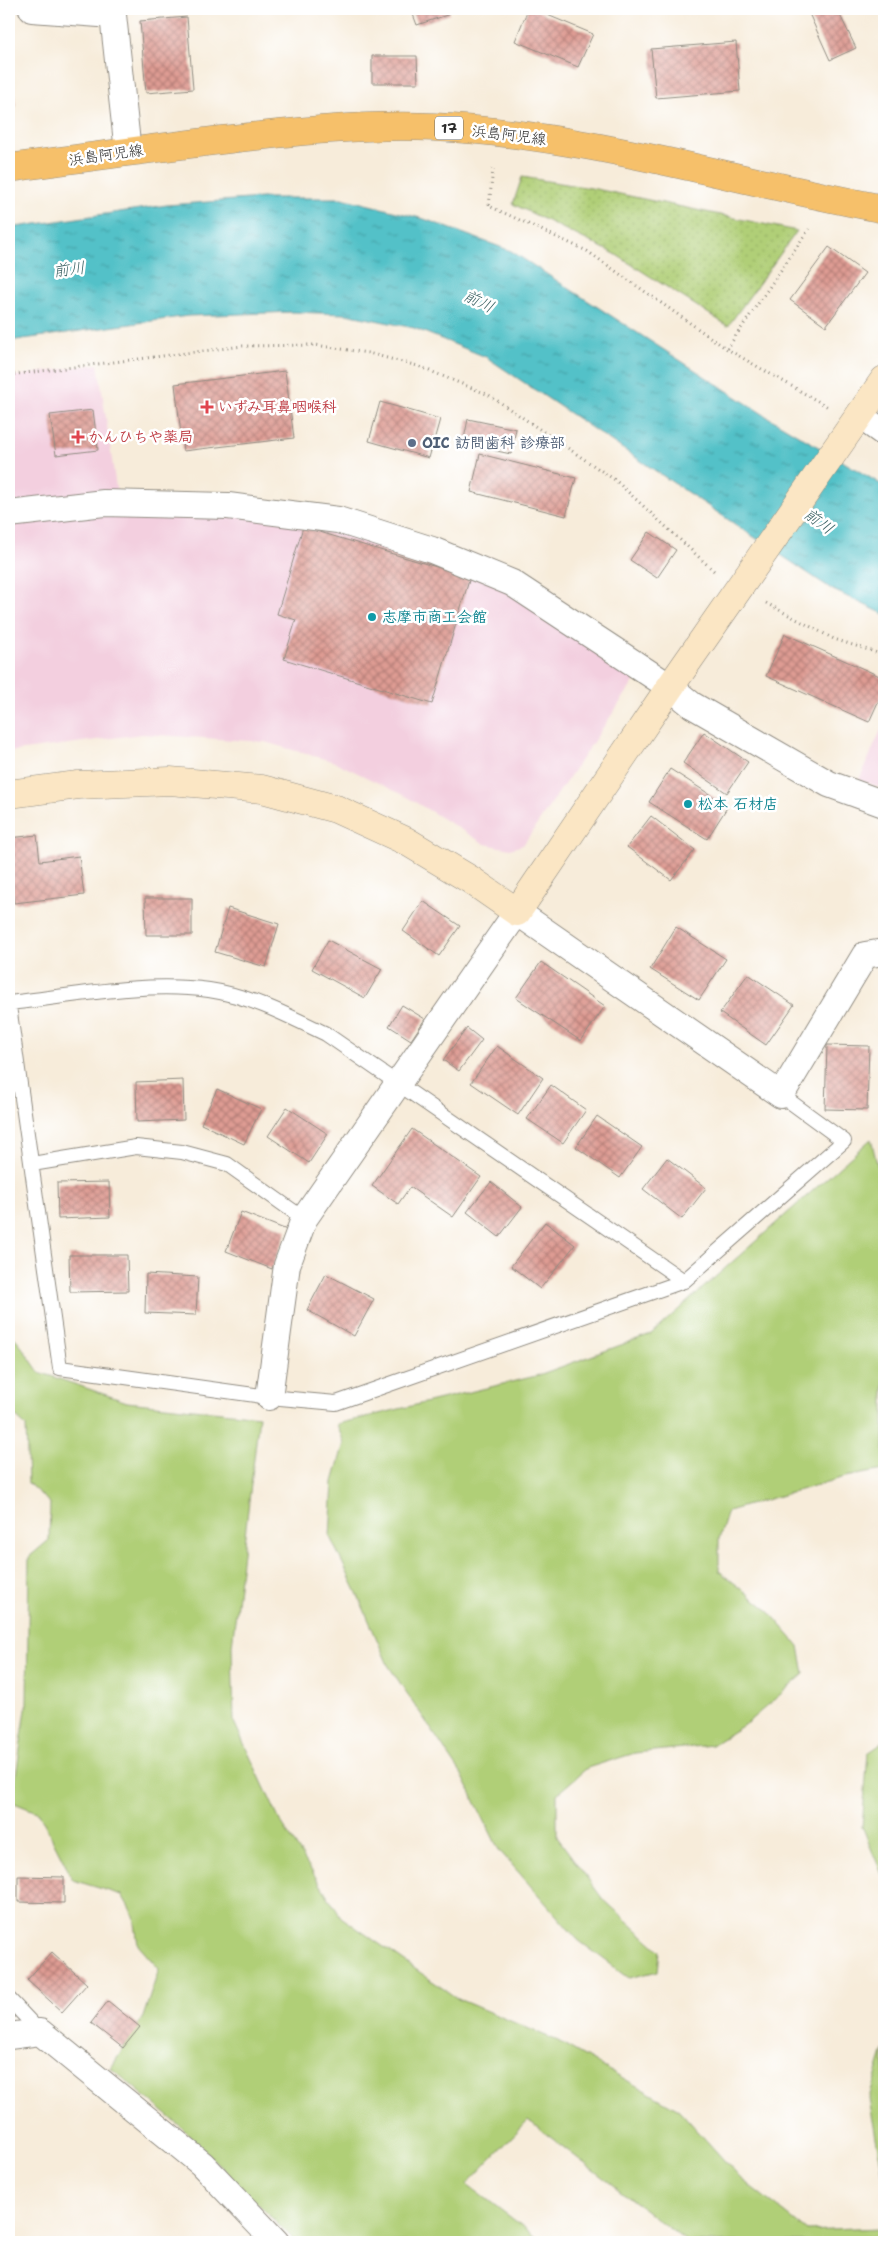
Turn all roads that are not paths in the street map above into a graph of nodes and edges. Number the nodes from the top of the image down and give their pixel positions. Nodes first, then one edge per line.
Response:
1 (32, 9) edge
2 (128, 152) junction
3 (9, 168) edge
4 (884, 209) edge
5 (884, 380) edge
6 (855, 422) junction
7 (884, 433) edge
8 (9, 514) edge
9 (670, 687) junction
10 (9, 794) edge
11 (884, 804) edge
12 (517, 912) junction
13 (884, 952) edge
14 (9, 1004) edge
15 (399, 1083) junction
16 (781, 1095) junction
17 (32, 1164) junction
18 (304, 1219) junction
19 (684, 1281) junction
20 (269, 1397) junction
21 (9, 1999) edge
22 (40, 2032) junction
23 (9, 2036) edge
24 (276, 2242) edge

1 - 2 street
2 - 3 main road, 浜島阿児線 / 17
2 - 4 main road, 浜島阿児線 / 17
5 - 6 street
6 - 7 street
6 - 9 street
8 - 9 street
9 - 11 street
9 - 12 street
10 - 12 street
12 - 15 street
12 - 16 street
13 - 16 street
14 - 15 lane
14 - 17 lane
15 - 18 street
15 - 19 lane
16 - 19 lane
17 - 18 lane
17 - 20 lane
18 - 20 street
19 - 20 lane
21 - 22 lane
22 - 23 street
22 - 24 street

